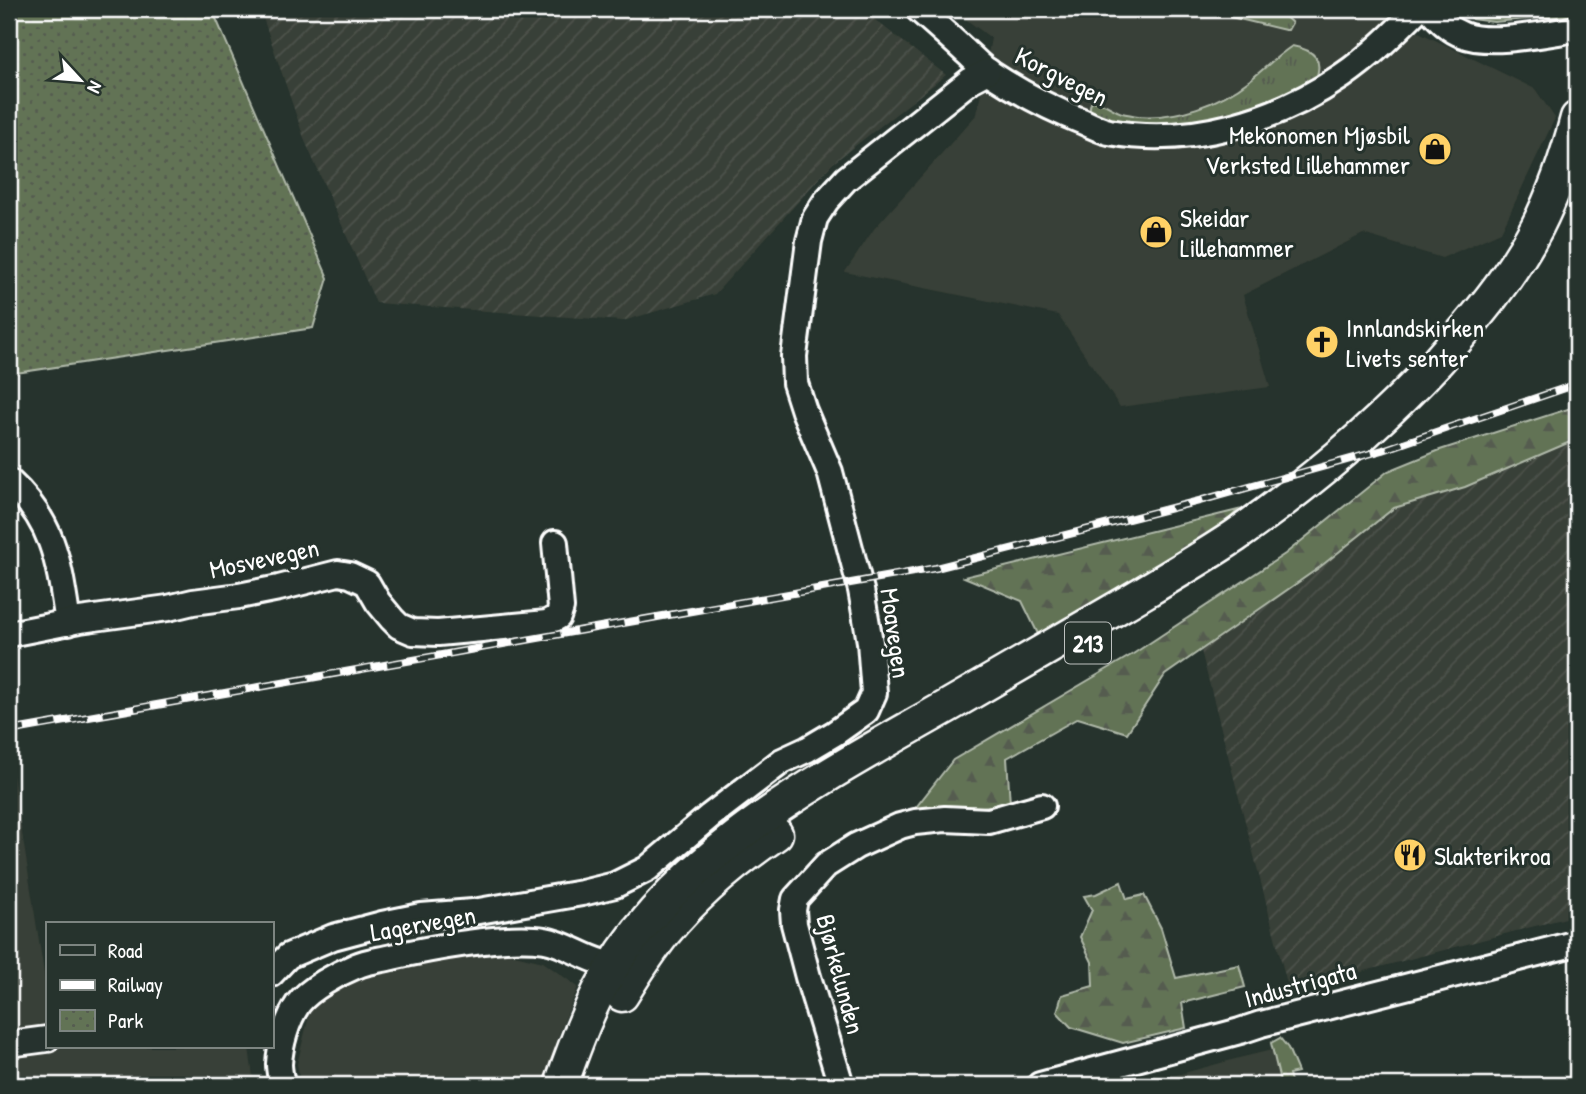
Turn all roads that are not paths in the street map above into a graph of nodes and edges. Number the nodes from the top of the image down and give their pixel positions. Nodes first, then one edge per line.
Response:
1 (918, 9) edge
2 (1418, 9) edge
3 (1430, 9) edge
4 (1577, 29) edge
5 (988, 71) junction
6 (1577, 118) edge
7 (1577, 174) edge
8 (9, 481) edge
9 (555, 543) dead end
10 (68, 623) junction
11 (9, 634) edge
12 (1042, 806) dead end
13 (548, 941) junction
14 (1577, 943) edge
15 (641, 947) junction
16 (602, 967) junction
17 (273, 972) edge
18 (46, 1039) edge
19 (9, 1044) edge
20 (282, 1085) edge
21 (561, 1085) edge
22 (580, 1085) edge
23 (841, 1085) edge
24 (1040, 1085) edge

1 - 5 street, Korgvegen
2 - 5 street, Korgvegen
3 - 4 street
5 - 17 street, Moavegen
6 - 15 main road, 213
7 - 15 main road, 213
8 - 10 street
9 - 10 street, Mosvevegen
10 - 11 street, Mosvevegen
12 - 23 street, Bjørkelunden
13 - 15 street
13 - 16 street, Lagervegen
13 - 20 street, Lagervegen
14 - 24 street, Industrigata
15 - 16 main road, 213
15 - 22 main road, 213
16 - 21 main road, 213
18 - 19 street

